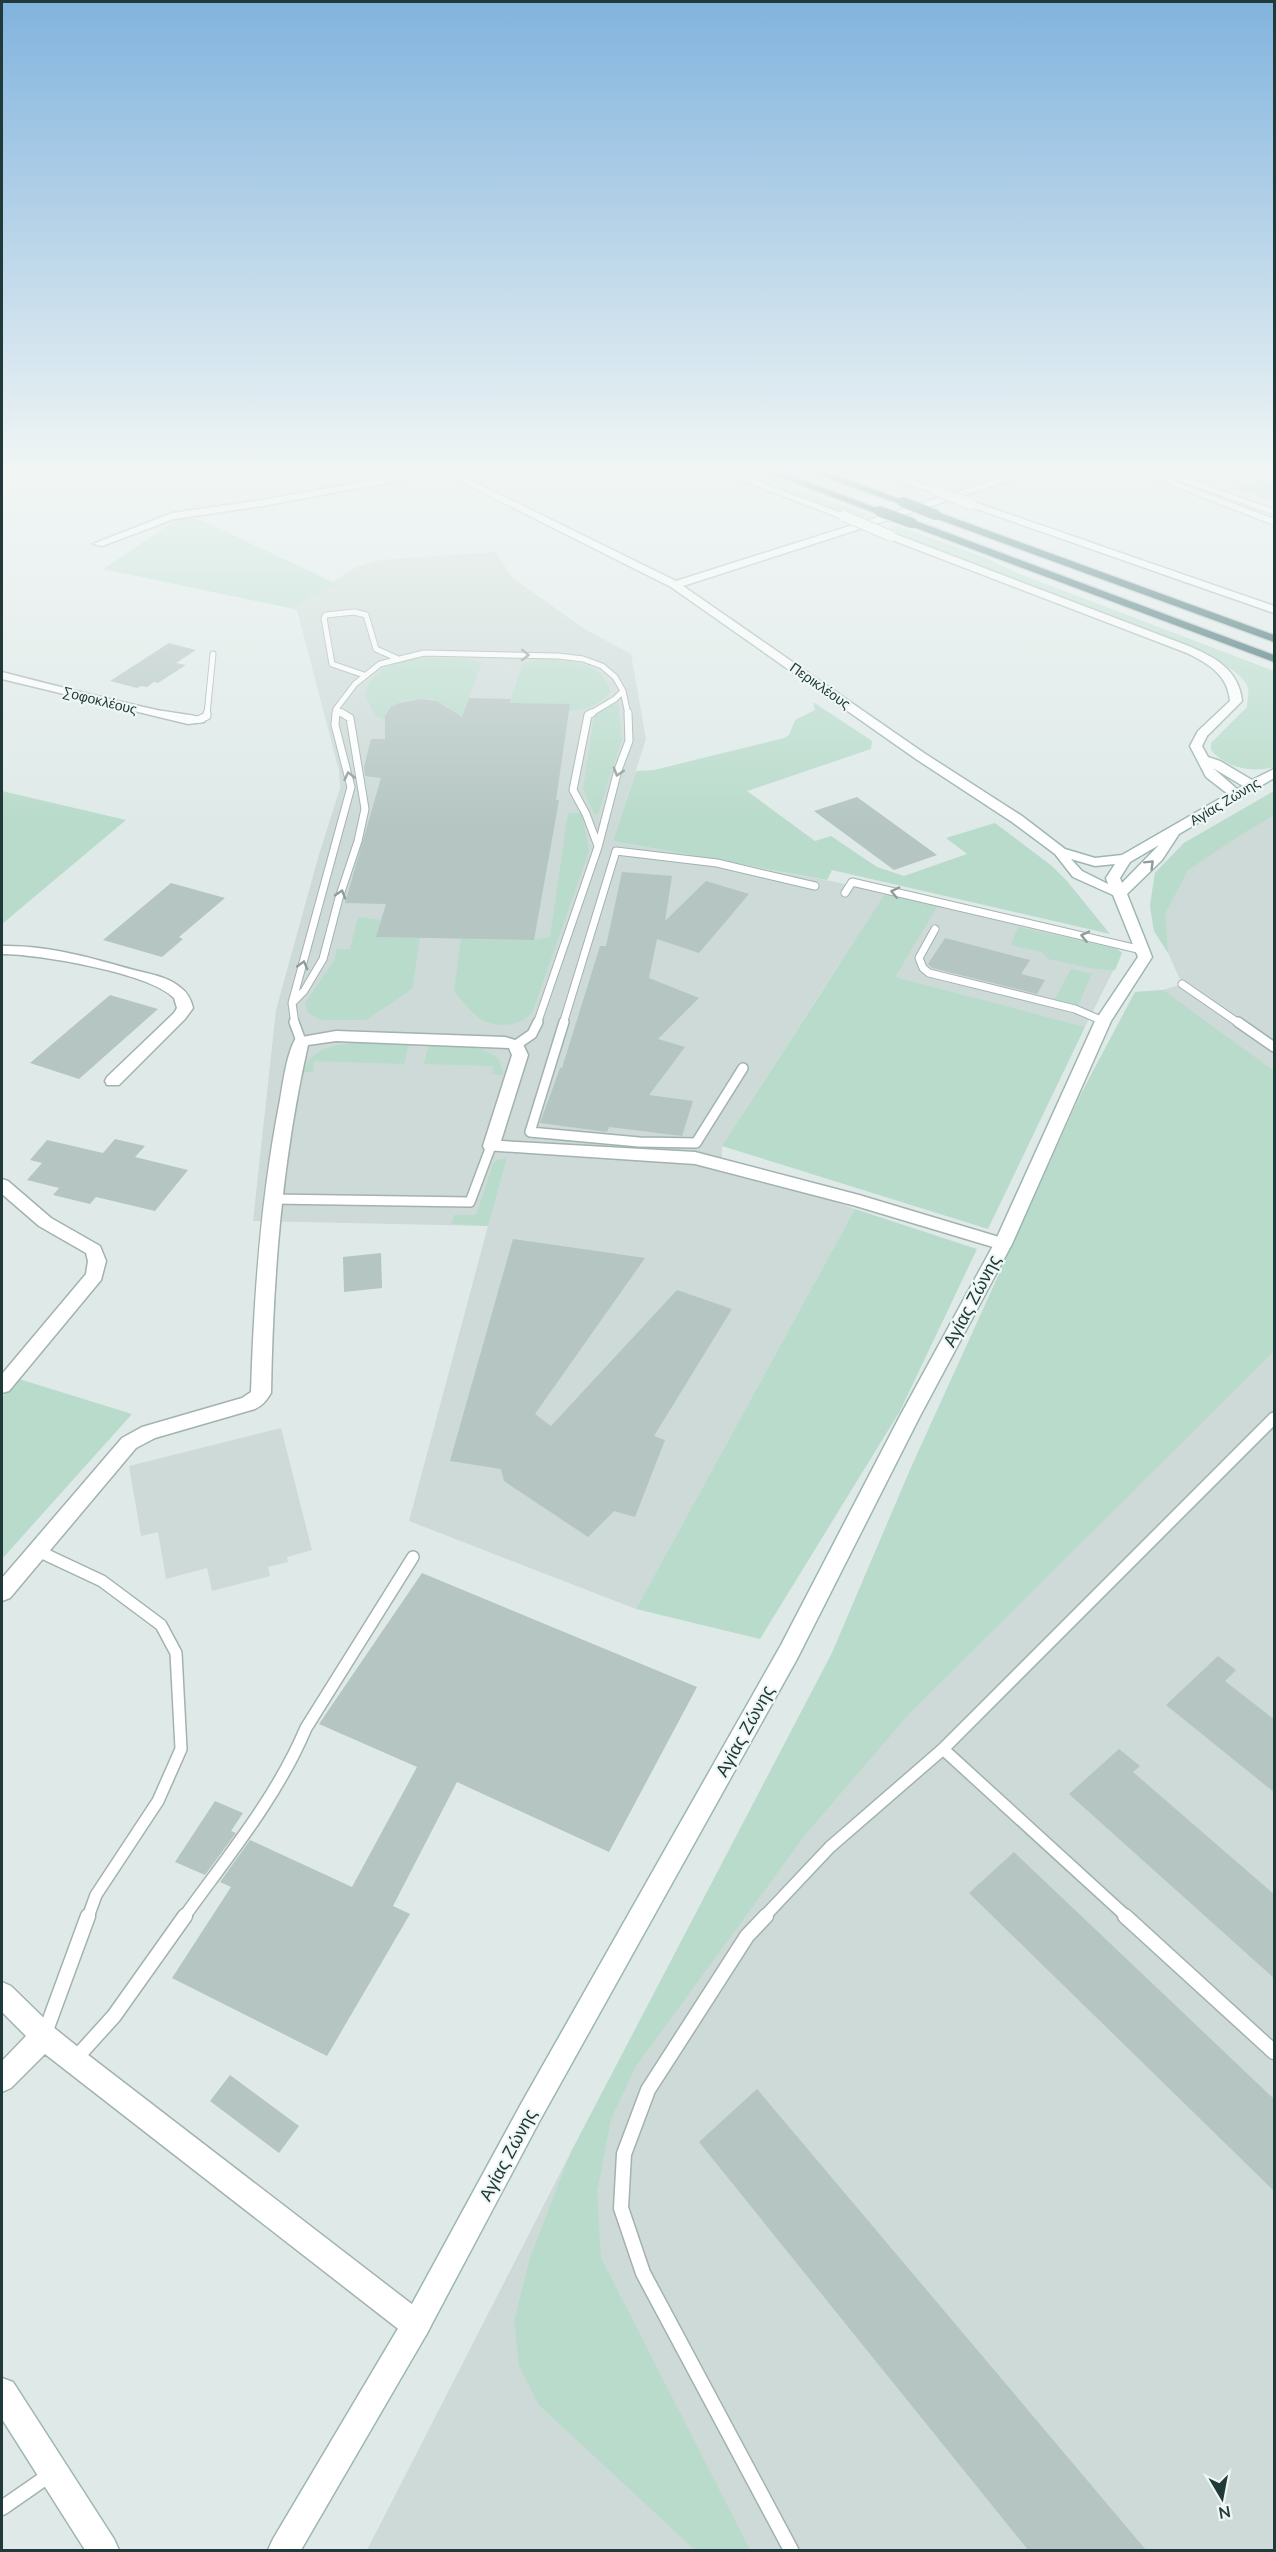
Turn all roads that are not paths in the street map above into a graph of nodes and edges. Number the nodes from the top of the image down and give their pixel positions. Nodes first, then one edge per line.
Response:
1 (681, 589) edge
2 (1030, 589) edge
3 (1088, 589) edge
4 (1140, 589) edge
5 (1215, 589) edge
6 (1275, 610) edge
7 (1275, 639) edge
8 (213, 654) dead end
9 (396, 658) junction
10 (1274, 659) edge
11 (364, 675) junction
12 (2, 676) edge
13 (623, 691) junction
14 (336, 709) junction
15 (200, 719) joint
16 (1204, 760) junction
17 (1231, 772) junction
18 (1275, 772) edge
19 (1252, 786) junction
20 (1236, 794) junction
21 (1176, 832) junction
22 (598, 847) junction
23 (1067, 855) junction
24 (1125, 859) junction
25 (815, 886) dead end
26 (845, 893) dead end
27 (1120, 893) junction
28 (936, 929) dead end
29 (2, 950) edge
30 (1142, 950) junction
31 (1182, 984) dead end
32 (292, 1003) junction
33 (1103, 1021) junction
34 (301, 1041) junction
35 (516, 1045) junction
36 (1275, 1047) edge
37 (743, 1068) dead end
38 (113, 1081) dead end
39 (491, 1146) junction
40 (2, 1185) edge
41 (272, 1199) junction
42 (1003, 1244) junction
43 (2, 1386) edge
44 (1275, 1418) edge
45 (36, 1550) junction
46 (413, 1557) dead end
47 (2, 1592) edge
48 (943, 1749) junction
49 (2, 1995) edge
50 (44, 2036) junction
51 (1275, 2052) edge
52 (74, 2060) junction
53 (2, 2079) edge
54 (416, 2325) junction
55 (2, 2393) edge
56 (53, 2472) junction
57 (2, 2508) edge
58 (103, 2550) edge
59 (284, 2550) edge
60 (791, 2550) edge

1 - 23 street, Περικλέους
2 - 16 street, bridge
3 - 10 highway, bridge
4 - 7 highway, bridge
5 - 6 street, bridge
8 - 15 lane
9 - 11 lane
9 - 11 lane
9 -> 13 lane
11 - 14 lane
12 - 15 street, Σοφοκλέους
13 -> 22 lane
13 - 22 lane
32 -> 14 lane
32 -> 14 lane
16 - 17 street
16 - 20 street
17 - 18 street
17 - 19 street
18 - 19 street, Αγίας Ζώνης
19 - 20 street, Αγίας Ζώνης
20 - 21 street, Αγίας Ζώνης
21 - 24 street, Αγίας Ζώνης
27 -> 21 street
22 - 35 lane
23 - 24 street
23 - 27 street, Περικλέους
24 - 27 street
25 - 37 lane
30 -> 26 lane
27 - 30 street
28 - 33 lane
29 - 38 street
30 - 33 street, Αγίας Ζώνης
31 - 36 lane
32 - 34 lane
33 - 42 street, Αγίας Ζώνης
34 - 35 street
34 - 41 street
35 - 39 street
39 - 41 lane
39 - 42 street
40 - 43 street
41 - 45 street
42 - 54 street, Αγίας Ζώνης
44 - 48 lane
45 - 47 street
45 - 50 lane
46 - 52 lane
48 - 51 lane
48 - 60 lane
49 - 50 street
50 - 52 street
50 - 53 street
52 - 54 street
54 - 59 street, Αγίας Ζώνης
55 - 56 street
56 - 57 lane
56 - 58 street

